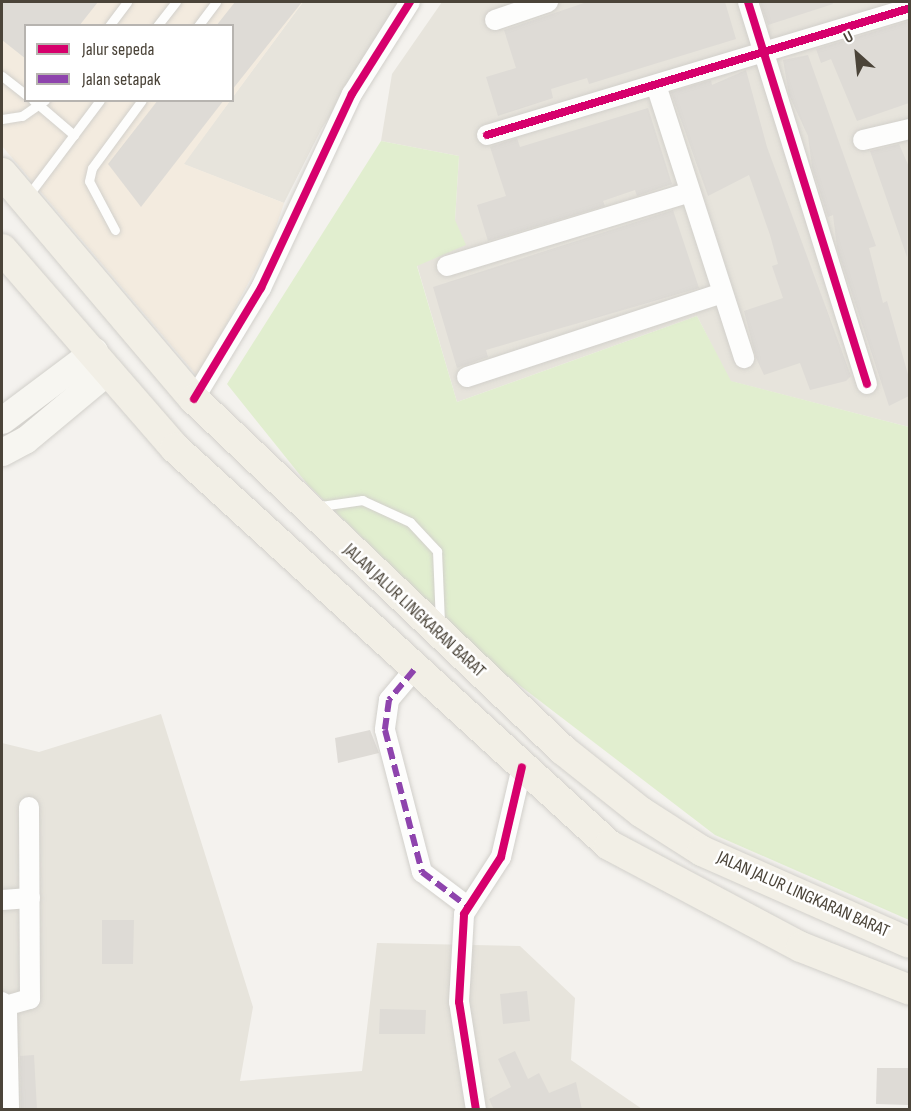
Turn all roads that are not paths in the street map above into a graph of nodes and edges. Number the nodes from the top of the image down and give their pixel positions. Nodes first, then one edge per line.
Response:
1 (127, 2) edge
2 (176, 2) edge
3 (216, 2) edge
4 (410, 2) edge
5 (548, 2) edge
6 (748, 2) edge
7 (909, 8) edge
8 (495, 20) dead end
9 (110, 24) edge
10 (160, 24) edge
11 (200, 24) edge
12 (763, 54) junction
13 (2, 76) edge
14 (656, 85) junction
15 (24, 93) edge
16 (39, 102) edge
17 (99, 102) edge
18 (141, 102) edge
19 (2, 119) edge
20 (909, 129) edge
21 (74, 135) junction
22 (488, 135) dead end
23 (863, 140) dead end
24 (2, 173) edge
25 (688, 194) junction
26 (25, 200) junction
27 (115, 230) dead end
28 (2, 249) edge
29 (447, 266) dead end
30 (722, 293) junction
31 (744, 358) dead end
32 (101, 360) junction
33 (467, 377) dead end
34 (867, 384) dead end
35 (194, 399) junction
36 (2, 420) edge
37 (2, 452) edge
38 (306, 509) junction
39 (439, 635) junction
40 (414, 670) junction
41 (522, 767) junction
42 (29, 807) dead end
43 (30, 898) junction
44 (2, 900) edge
45 (467, 906) junction
46 (909, 943) edge
47 (909, 990) edge
48 (3, 1004) edge
49 (6, 1103) edge
50 (476, 1110) edge

1 - 9 lane
2 - 10 lane
3 - 11 lane
4 - 35 street
5 - 8 street
6 - 12 street
7 - 12 street
12 - 14 street
12 - 34 street
13 - 15 lane
14 - 22 street
14 - 25 street
16 - 19 lane
16 - 21 lane
17 - 21 lane
18 - 27 lane
20 - 23 street
21 - 26 lane
24 - 26 main road, JALAN JALUR LINGKARAN BARAT
25 - 29 street
25 - 30 street
26 - 35 main road, JALAN JALUR LINGKARAN BARAT
28 - 32 main road
30 - 31 street
30 - 33 street
32 - 36 main road
32 - 37 main road
32 - 40 main road
35 - 38 main road, JALAN JALUR LINGKARAN BARAT
38 - 39 main road, JALAN JALUR LINGKARAN BARAT
38 - 39 lane
39 - 46 main road, JALAN JALUR LINGKARAN BARAT
40 - 41 main road
40 - 45 street
41 - 45 street
41 - 47 main road
42 - 43 street
43 - 44 street
43 - 48 street
45 - 50 street
48 - 49 street

